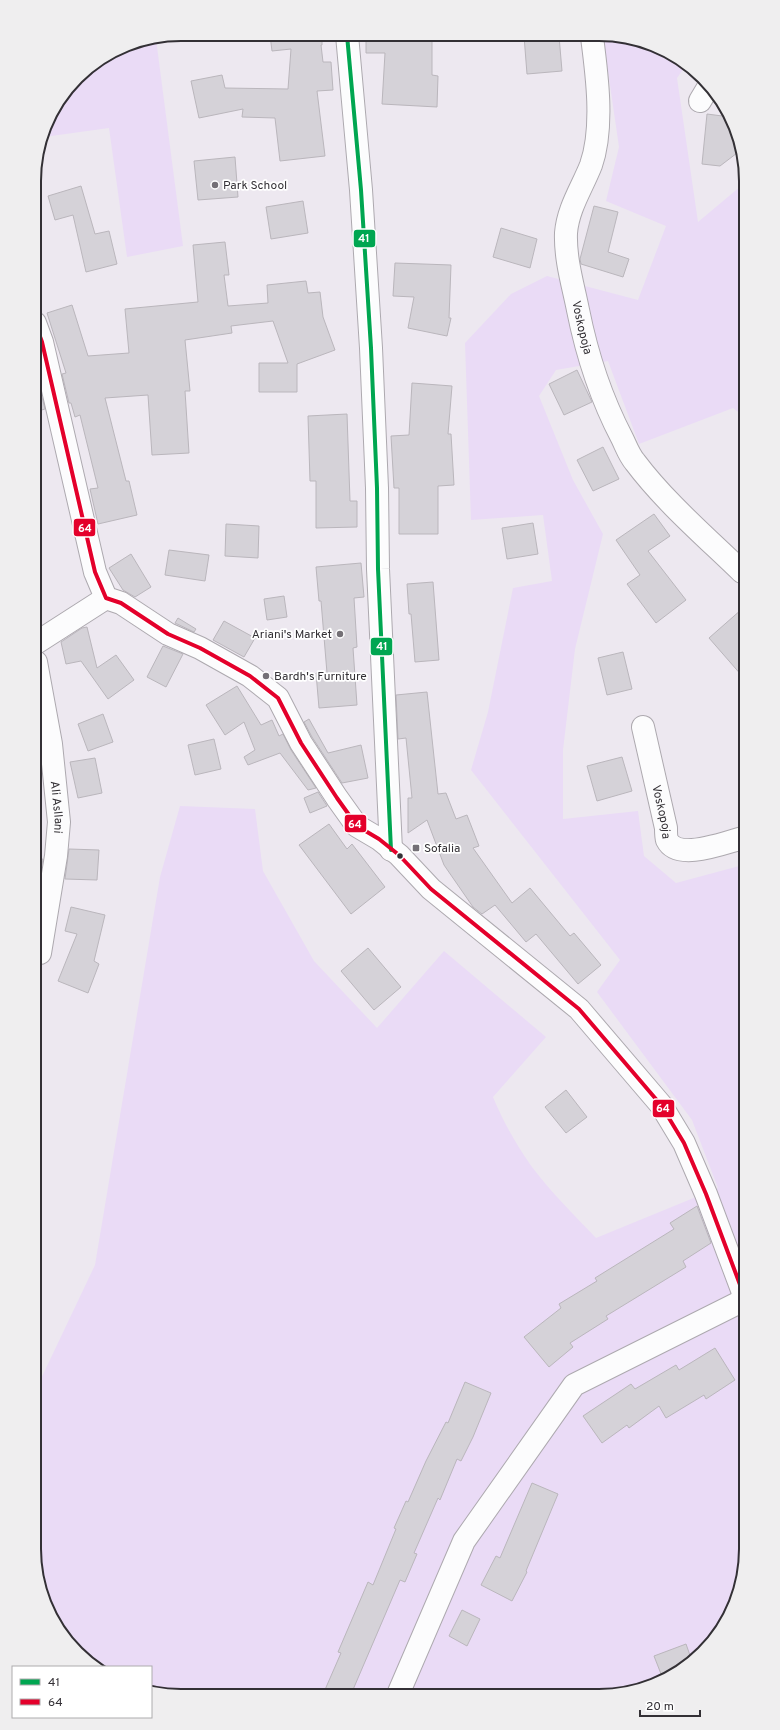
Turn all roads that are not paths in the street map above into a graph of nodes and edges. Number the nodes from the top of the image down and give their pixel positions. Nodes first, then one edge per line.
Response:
1 (347, 41) edge
2 (592, 41) edge
3 (41, 339) edge
4 (739, 569) edge
5 (106, 598) junction
6 (41, 640) edge
7 (41, 689) edge
8 (643, 727) dead end
9 (739, 839) edge
10 (391, 850) junction
11 (41, 947) edge
12 (739, 1282) edge
13 (739, 1304) edge
14 (400, 1689) edge

1 - 10 street
2 - 4 street, Voskopoja
3 - 5 street
5 - 6 street
5 - 10 street
7 - 11 street, Ali Asllani
8 - 9 street, Voskopoja
10 - 12 street
13 - 14 street

